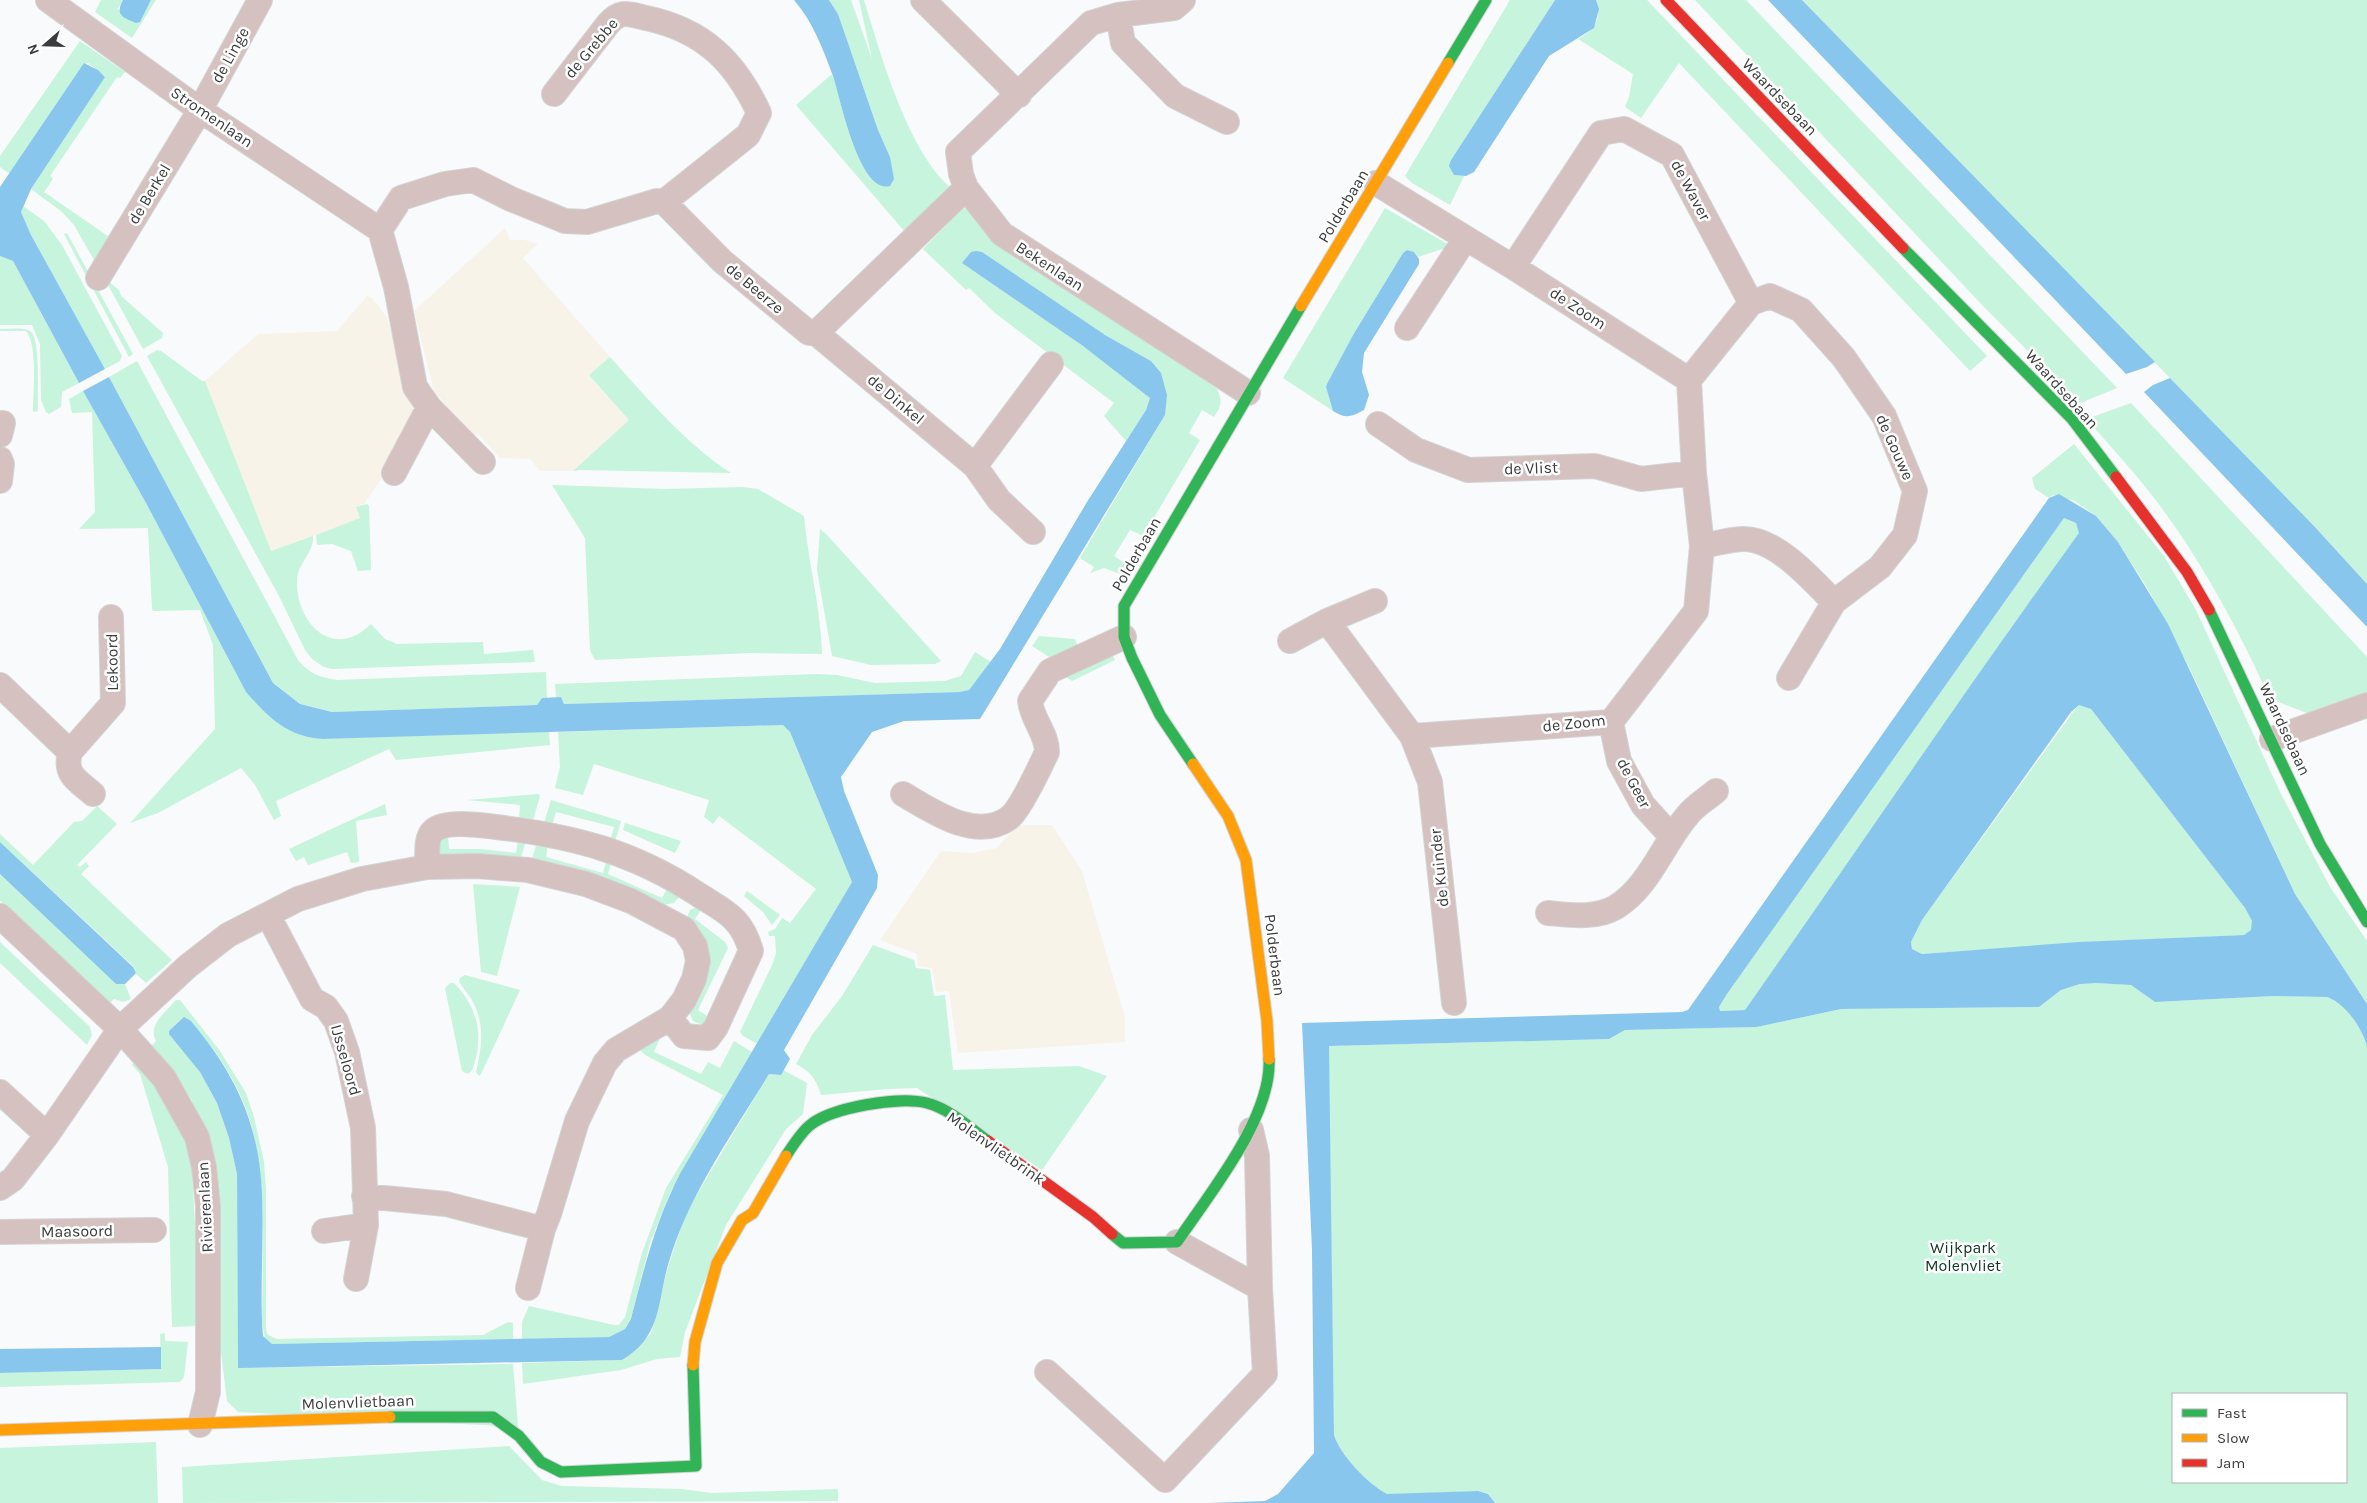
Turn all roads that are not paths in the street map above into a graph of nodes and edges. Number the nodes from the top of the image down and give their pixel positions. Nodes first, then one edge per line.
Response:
1 (48, 0) edge
2 (260, 0) edge
3 (923, 0) edge
4 (1183, 0) edge
5 (1486, 0) edge
6 (1666, 0) edge
7 (1118, 15) junction
8 (554, 94) dead end
9 (1018, 95) junction
10 (200, 110) junction
11 (1228, 122) dead end
12 (1376, 183) junction
13 (966, 188) junction
14 (664, 202) junction
15 (380, 230) junction
16 (1465, 239) junction
17 (1513, 267) junction
18 (98, 278) dead end
19 (1751, 303) junction
20 (1407, 328) dead end
21 (816, 332) junction
22 (1051, 364) dead end
23 (1690, 380) junction
24 (1248, 393) junction
25 (429, 407) junction
26 (1378, 424) dead end
27 (0, 459) edge
28 (483, 462) dead end
29 (975, 466) junction
30 (394, 473) dead end
31 (1694, 474) junction
32 (0, 481) edge
33 (1033, 532) dead end
34 (1702, 546) junction
35 (1375, 601) dead end
36 (1834, 602) junction
37 (111, 617) dead end
38 (1327, 621) junction
39 (1124, 637) junction
40 (1290, 641) dead end
41 (1789, 678) dead end
42 (0, 685) edge
43 (2367, 705) edge
44 (1611, 722) junction
45 (1412, 736) junction
46 (2272, 739) junction
47 (70, 752) junction
48 (1716, 791) dead end
49 (93, 794) dead end
50 (904, 794) dead end
51 (1671, 836) junction
52 (428, 867) junction
53 (687, 887) junction
54 (1548, 913) dead end
55 (268, 915) junction
56 (0, 916) edge
57 (671, 921) junction
58 (2367, 922) edge
59 (1454, 1003) dead end
60 (670, 1018) junction
61 (120, 1029) junction
62 (0, 1092) edge
63 (1251, 1130) junction
64 (47, 1135) junction
65 (0, 1188) edge
66 (364, 1196) junction
67 (366, 1225) junction
68 (543, 1229) junction
69 (154, 1230) dead end
70 (0, 1232) edge
71 (324, 1232) dead end
72 (1177, 1242) junction
73 (356, 1279) dead end
74 (528, 1288) dead end
75 (1260, 1288) junction
76 (1047, 1372) dead end
77 (200, 1424) junction
78 (0, 1430) edge
79 (696, 1466) joint

1 - 10 street, Stromenlaan
2 - 10 street, de Linge
3 - 9 street
4 - 7 street, Bekenlaan
5 - 12 street, Polderbaan
6 - 46 street, Waardsebaan
7 - 9 street, Bekenlaan
7 - 11 street
8 - 14 street, de Grebbe
9 - 13 street, Bekenlaan
10 - 15 street, Stromenlaan
10 - 18 street, de Berkel
12 - 16 street, de Zoom
12 - 24 street, Polderbaan
13 - 21 street
13 - 24 street, Bekenlaan
14 - 15 street
14 - 21 street, de Beerze
15 - 25 street
16 - 17 street, de Zoom
16 - 20 street
17 - 19 street, de Waver
17 - 23 street, de Zoom
19 - 23 street
19 - 36 street, de Gouwe
21 - 29 street, de Dinkel
22 - 29 street
23 - 31 street, de Zoom
24 - 39 street, Polderbaan
25 - 28 street
25 - 30 street
26 - 31 street, de Vlist
27 - 32 street
29 - 33 street, de Dinkel
31 - 34 street, de Zoom
34 - 36 street
34 - 44 street, de Zoom
35 - 38 street
36 - 41 street, de Gouwe
37 - 47 street, Lekoord
38 - 40 street
38 - 45 street
39 - 50 street
39 - 63 street, Polderbaan
42 - 47 street
43 - 46 street
44 - 45 street, de Zoom
44 - 51 street, de Geer
45 - 59 street, de Kuinder
46 - 58 street, Waardsebaan
47 - 49 street
48 - 51 street
51 - 54 street
52 - 53 street
52 - 55 street
52 - 57 street
53 - 57 street
53 - 60 street
55 - 61 street
55 - 66 street, IJsseloord
56 - 61 street, Rivierenlaan
57 - 60 street
60 - 68 street
61 - 64 street
61 - 77 street, Rivierenlaan
62 - 64 street
63 - 72 street, Polderbaan
63 - 75 street
64 - 65 street
66 - 67 street, IJsseloord
66 - 68 street
67 - 71 street
67 - 73 street, IJsseloord
68 - 74 street
69 - 70 street, Maasoord
72 - 75 street
72 - 79 street, Molenvlietbrink
75 - 76 street
77 - 78 street, Molenvlietbaan
77 - 79 street, Molenvlietbaan

